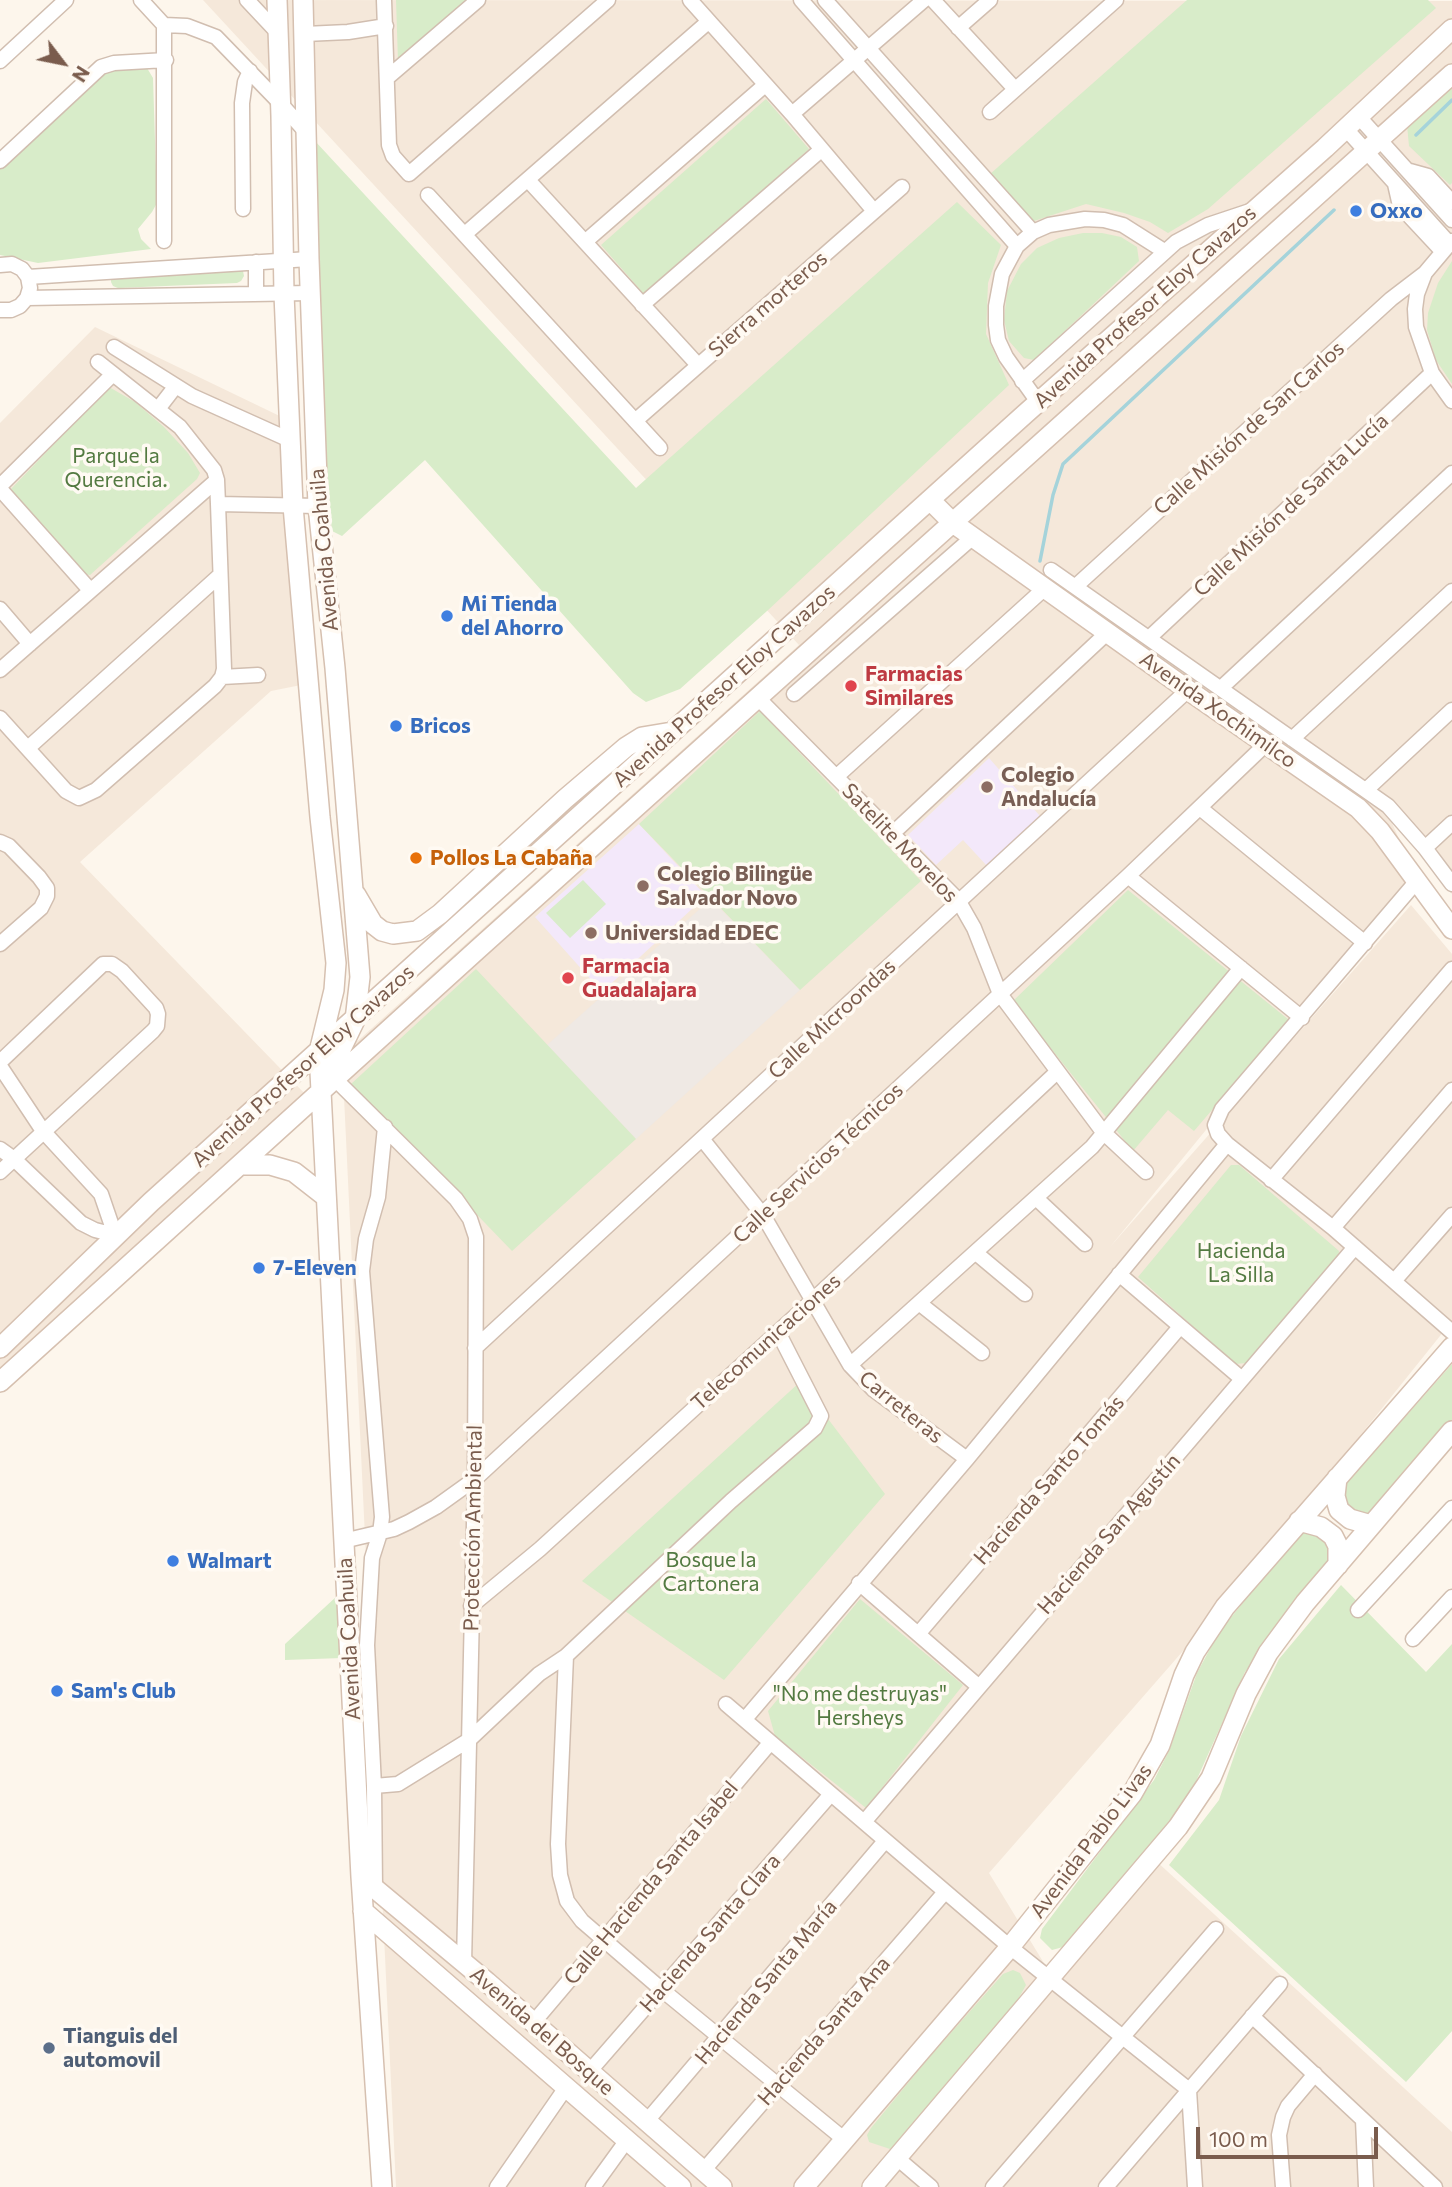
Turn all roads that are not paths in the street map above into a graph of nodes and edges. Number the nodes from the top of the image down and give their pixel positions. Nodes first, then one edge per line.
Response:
1 (66, 0) edge
2 (141, 0) edge
3 (247, 0) edge
4 (276, 0) edge
5 (303, 0) edge
6 (384, 0) edge
7 (478, 0) edge
8 (608, 0) edge
9 (690, 0) edge
10 (801, 0) edge
11 (825, 0) edge
12 (924, 0) edge
13 (933, 0) edge
14 (990, 0) edge
15 (1116, 0) edge
16 (708, 22) junction
17 (164, 25) junction
18 (386, 26) junction
19 (958, 27) junction
20 (1452, 29) edge
21 (278, 33) junction
22 (305, 34) junction
23 (868, 48) junction
24 (166, 60) junction
25 (854, 60) junction
26 (0, 61) edge
27 (250, 71) junction
28 (1452, 74) edge
29 (387, 78) junction
30 (765, 85) junction
31 (1015, 89) junction
32 (280, 103) junction
33 (990, 112) dead end
34 (792, 114) junction
35 (1352, 123) junction
36 (306, 132) junction
37 (1372, 145) junction
38 (821, 150) junction
39 (0, 161) edge
40 (1408, 171) junction
41 (528, 180) junction
42 (902, 187) dead end
43 (428, 195) dead end
44 (1452, 202) edge
45 (243, 209) dead end
46 (1256, 209) junction
47 (874, 211) junction
48 (1452, 220) edge
49 (1033, 232) junction
50 (464, 234) junction
51 (164, 241) dead end
52 (586, 241) junction
53 (1448, 245) edge
54 (1017, 246) junction
55 (1164, 251) junction
56 (309, 259) junction
57 (283, 260) junction
58 (256, 262) junction
59 (0, 265) edge
60 (106, 272) junction
61 (1425, 273) junction
62 (28, 277) junction
63 (284, 293) junction
64 (310, 293) junction
65 (256, 294) junction
66 (106, 297) junction
67 (27, 298) junction
68 (642, 305) junction
69 (0, 310) edge
70 (114, 347) dead end
71 (98, 362) dead end
72 (698, 365) junction
73 (1432, 373) junction
74 (113, 374) junction
75 (1021, 381) junction
76 (175, 387) junction
77 (1452, 401) edge
78 (1032, 408) junction
79 (158, 409) junction
80 (635, 421) junction
81 (1053, 433) junction
82 (292, 441) junction
83 (660, 449) dead end
84 (1452, 473) edge
85 (217, 480) junction
86 (0, 487) edge
87 (930, 500) junction
88 (218, 503) junction
89 (293, 506) junction
90 (318, 506) junction
91 (953, 523) junction
92 (973, 537) junction
93 (219, 576) junction
94 (1048, 579) junction
95 (1076, 586) junction
96 (90, 590) junction
97 (1452, 591) edge
98 (0, 609) edge
99 (1108, 632) junction
100 (1150, 637) junction
101 (30, 644) junction
102 (0, 670) edge
103 (258, 675) dead end
104 (222, 677) junction
105 (1221, 688) junction
106 (1188, 690) junction
107 (794, 694) dead end
108 (757, 697) junction
109 (1452, 710) edge
110 (0, 718) edge
111 (673, 732) junction
112 (1292, 739) junction
113 (1266, 744) junction
114 (28, 748) junction
115 (836, 777) junction
116 (1366, 790) junction
117 (1200, 808) junction
118 (1452, 823) edge
119 (892, 834) junction
120 (0, 842) edge
121 (1425, 848) junction
122 (1128, 876) junction
123 (327, 881) junction
124 (1416, 882) junction
125 (353, 884) junction
126 (1452, 884) edge
127 (471, 887) junction
128 (958, 900) junction
129 (1452, 929) edge
130 (442, 941) junction
131 (1365, 943) junction
132 (0, 944) edge
133 (1241, 968) junction
134 (1452, 969) edge
135 (1000, 994) junction
136 (358, 996) junction
137 (332, 1002) junction
138 (1302, 1018) junction
139 (355, 1020) junction
140 (319, 1052) junction
141 (0, 1064) edge
142 (1057, 1072) junction
143 (328, 1085) junction
144 (1452, 1090) edge
145 (385, 1127) junction
146 (43, 1131) junction
147 (1103, 1132) junction
148 (703, 1140) junction
149 (1227, 1144) junction
150 (0, 1149) edge
151 (14, 1159) junction
152 (242, 1165) junction
153 (0, 1172) edge
154 (1146, 1172) dead end
155 (1271, 1180) junction
156 (326, 1197) junction
157 (1036, 1198) junction
158 (187, 1212) junction
159 (763, 1215) junction
160 (1452, 1215) edge
161 (1333, 1228) junction
162 (115, 1235) junction
163 (1085, 1244) dead end
164 (1355, 1247) junction
165 (976, 1253) junction
166 (1119, 1274) junction
167 (1395, 1280) junction
168 (1026, 1294) dead end
169 (812, 1301) junction
170 (919, 1303) junction
171 (84, 1306) junction
172 (1179, 1328) junction
173 (778, 1332) junction
174 (1452, 1332) edge
175 (1452, 1347) edge
176 (0, 1348) edge
177 (475, 1348) junction
178 (982, 1353) dead end
179 (850, 1365) junction
180 (1242, 1379) junction
181 (0, 1382) edge
182 (1452, 1432) edge
183 (967, 1459) junction
184 (1337, 1478) junction
185 (475, 1479) junction
186 (1452, 1508) edge
187 (1299, 1521) junction
188 (1371, 1525) junction
189 (380, 1533) junction
190 (343, 1541) junction
191 (1338, 1566) junction
192 (859, 1583) junction
193 (1452, 1597) edge
194 (471, 1606) junction
195 (1358, 1610) dead end
196 (919, 1633) junction
197 (1413, 1639) dead end
198 (566, 1656) junction
199 (978, 1686) junction
200 (726, 1704) dead end
201 (745, 1719) junction
202 (469, 1740) junction
203 (770, 1744) junction
204 (374, 1786) junction
205 (831, 1794) junction
206 (864, 1822) junction
207 (885, 1841) junction
208 (368, 1882) junction
209 (945, 1892) junction
210 (363, 1911) junction
211 (1216, 1929) dead end
212 (604, 1938) junction
213 (1010, 1947) junction
214 (464, 1963) junction
215 (1050, 1979) junction
216 (487, 1982) junction
217 (1280, 1984) dead end
218 (661, 1989) junction
219 (472, 2004) junction
220 (1252, 2016) junction
221 (533, 2023) junction
222 (720, 2036) junction
223 (1124, 2036) junction
224 (589, 2072) junction
225 (1315, 2074) junction
226 (777, 2084) junction
227 (567, 2086) junction
228 (1189, 2090) junction
229 (1363, 2120) junction
230 (646, 2122) junction
231 (627, 2140) junction
232 (845, 2140) junction
233 (897, 2158) junction
234 (703, 2171) junction
235 (382, 2187) edge
236 (497, 2187) edge
237 (593, 2187) edge
238 (681, 2187) edge
239 (722, 2187) edge
240 (804, 2187) edge
241 (872, 2187) edge
242 (931, 2187) edge
243 (993, 2187) edge
244 (1107, 2187) edge
245 (1195, 2187) edge
246 (1283, 2187) edge
247 (1366, 2187) edge
248 (1435, 2187) edge

1 - 26 street
2 - 17 street
3 - 21 street
4 - 21 main road, Avenida Coahuila
5 - 22 main road, Avenida Coahuila
6 - 18 street
7 - 29 street
8 - 29 street
9 - 16 street
10 - 25 street
11 - 23 street
12 - 23 street
13 - 19 street
14 - 19 street
15 - 31 street
16 - 30 street
16 - 41 street
17 - 24 street
17 - 27 street
18 - 22 street
18 - 29 street
19 - 31 street
20 - 35 main road, Avenida Profesor Eloy Cavazos
21 - 32 main road, Avenida Coahuila
22 - 36 main road, Avenida Coahuila
23 - 25 street
23 - 49 street
24 - 39 street
24 - 51 street
25 - 34 street
25 - 54 street
27 - 32 street
27 - 45 street
28 - 37 main road, Avenida Profesor Eloy Cavazos
30 - 34 street
30 - 52 street
31 - 33 street
32 - 36 street
32 - 57 main road, Avenida Coahuila
34 - 38 street
35 - 37 street
35 - 46 main road, Avenida Profesor Eloy Cavazos
36 - 56 main road, Avenida Coahuila
37 - 40 street
37 - 53 street
37 - 81 main road, Avenida Profesor Eloy Cavazos
38 - 47 street
38 - 68 street
40 - 44 street
40 - 48 street
41 - 50 street
41 - 52 street
42 - 47 street, Sierra morteros
43 - 50 street
46 - 55 street
46 - 78 main road, Avenida Profesor Eloy Cavazos
47 - 72 street, Sierra morteros
49 - 54 street
49 - 55 street
50 - 80 street
52 - 68 street
53 - 61 street
54 - 75 street
55 - 75 street
56 - 57 street
56 - 64 main road, Avenida Coahuila
57 - 58 street
57 - 63 main road, Avenida Coahuila
58 - 60 street
58 - 65 street
59 - 62 street
60 - 62 street
60 - 66 street
61 - 73 street
61 - 95 street, Calle Misión de San Carlos
62 - 67 street
63 - 64 street
63 - 65 street
63 - 82 main road, Avenida Coahuila
64 - 90 main road, Avenida Coahuila
65 - 66 street
66 - 67 street
67 - 69 street
68 - 72 street
70 - 76 street
71 - 74 street
72 - 80 street, Sierra morteros
73 - 77 street
73 - 100 street, Calle Misión de Santa Lucía
74 - 79 street
74 - 86 street
75 - 78 street
76 - 79 street
76 - 82 street
78 - 81 main road
78 - 87 main road, Avenida Profesor Eloy Cavazos
79 - 85 street
80 - 83 street
81 - 91 main road, Avenida Profesor Eloy Cavazos
82 - 89 main road, Avenida Coahuila
84 - 105 street
85 - 88 street
85 - 96 street
86 - 96 street
87 - 91 main road, Avenida Xochimilco
87 - 111 main road, Avenida Profesor Eloy Cavazos
88 - 89 street
88 - 93 street
89 - 90 street
89 - 123 main road, Avenida Coahuila
90 - 125 main road, Avenida Coahuila
91 - 92 main road, Avenida Xochimilco
91 - 108 main road, Avenida Profesor Eloy Cavazos
92 - 94 main road, Avenida Xochimilco
92 - 107 street
93 - 104 street
93 - 114 street
94 - 95 street
94 - 99 main road, Avenida Xochimilco
94 - 115 street
95 - 100 street
96 - 101 street
97 - 112 street
98 - 101 street
99 - 106 main road, Avenida Xochimilco
99 - 119 street
100 - 105 street
101 - 102 street
103 - 104 street
104 - 114 street
105 - 112 street
106 - 113 main road, Avenida Xochimilco
106 - 128 street, Calle Microondas
108 - 115 street, Satelite Morelos
108 - 143 main road, Avenida Profesor Eloy Cavazos
109 - 116 street
110 - 114 street
111 - 127 main road
111 - 130 main road, Avenida Profesor Eloy Cavazos
112 - 116 street
113 - 117 street, Calle Servicios Técnicos
113 - 124 main road, Avenida Xochimilco
115 - 119 street, Satelite Morelos
116 - 121 street
117 - 122 street, Calle Servicios Técnicos
117 - 131 street
118 - 121 street
119 - 128 street, Satelite Morelos
120 - 132 street
121 - 126 street
122 - 133 street
122 - 135 street, Calle Servicios Técnicos
123 - 125 main road
123 - 137 main road, Avenida Coahuila
124 - 129 main road, Avenida Xochimilco
124 - 131 street
125 - 127 main road
125 - 136 main road, Avenida Coahuila
127 - 130 main road
128 - 135 street, Satelite Morelos
128 - 148 street, Calle Microondas
130 - 139 main road, Avenida Profesor Eloy Cavazos
131 - 138 street
133 - 138 street
133 - 147 street
134 - 155 street
135 - 142 street, Satelite Morelos
135 - 159 street, Calle Servicios Técnicos
136 - 137 main road
136 - 139 main road, Avenida Coahuila
137 - 140 main road, Avenida Coahuila
138 - 149 street
139 - 140 main road, Avenida Profesor Eloy Cavazos
139 - 143 main road, Avenida Coahuila
140 - 143 main road, Avenida Coahuila
140 - 162 main road, Avenida Profesor Eloy Cavazos
141 - 146 street
141 - 146 street
142 - 147 street, Satelite Morelos
142 - 169 street, Telecomunicaciones
143 - 145 street, Protección Ambiental
143 - 152 main road, Avenida Profesor Eloy Cavazos
143 - 156 main road, Avenida Coahuila
144 - 161 street
145 - 177 street, Protección Ambiental
145 - 189 street
146 - 151 street
146 - 162 street
147 - 154 street, Satelite Morelos
147 - 157 street
148 - 159 street, Carreteras
148 - 177 street, Calle Microondas
149 - 155 street
149 - 166 street
150 - 151 street
151 - 153 street
151 - 162 street
152 - 156 main road
152 - 158 main road, Avenida Profesor Eloy Cavazos
155 - 161 street
156 - 190 main road, Avenida Coahuila
157 - 163 street
157 - 165 street
158 - 162 main road
158 - 171 main road, Avenida Profesor Eloy Cavazos
159 - 169 street, Carreteras
159 - 185 street, Calle Servicios Técnicos
160 - 167 street
161 - 164 street
162 - 171 main road
162 - 176 main road, Avenida Profesor Eloy Cavazos
164 - 167 street
164 - 180 street, Hacienda San Agustín
165 - 168 street
165 - 170 street
166 - 172 street
166 - 183 street
167 - 174 street
169 - 173 street, Telecomunicaciones
169 - 179 street, Carreteras
170 - 178 street
170 - 179 street
171 - 181 main road, Avenida Profesor Eloy Cavazos
172 - 180 street
172 - 196 street, Hacienda Santo Tomás
173 - 194 street, Telecomunicaciones
173 - 198 street
175 - 184 main road, Avenida Pablo Livas
177 - 185 street, Protección Ambiental
179 - 183 street, Carreteras
180 - 199 street, Hacienda San Agustín
182 - 188 main road
183 - 192 street
184 - 187 main road, Avenida Pablo Livas
184 - 188 main road
185 - 189 street, Calle Servicios Técnicos
185 - 194 street, Protección Ambiental
186 - 195 street
187 - 191 main road
187 - 213 main road, Avenida Pablo Livas
188 - 191 main road
189 - 190 street, Calle Servicios Técnicos
189 - 204 street
190 - 208 main road, Avenida Coahuila
191 - 215 main road
192 - 196 street
192 - 201 street
193 - 197 street
194 - 202 street, Protección Ambiental
196 - 199 street
198 - 202 street
198 - 212 street
199 - 206 street, Hacienda San Agustín
200 - 201 street
201 - 203 street
202 - 204 street
202 - 214 street, Protección Ambiental
203 - 205 street
203 - 212 street, Calle Hacienda Santa Isabel
204 - 208 street
205 - 206 street
205 - 218 street, Hacienda Santa Clara
206 - 207 street
207 - 209 street
207 - 222 street, Hacienda Santa María
208 - 210 main road, Avenida Coahuila
208 - 214 main road, Avenida del Bosque
209 - 213 street
209 - 226 street, Hacienda Santa Ana
210 - 219 main road, Avenida del Bosque
210 - 235 main road, Avenida Coahuila
211 - 223 street
212 - 218 street
212 - 221 street, Calle Hacienda Santa Isabel
213 - 215 street
213 - 232 main road, Avenida Pablo Livas
214 - 216 main road, Avenida del Bosque
215 - 223 street
215 - 233 main road
216 - 219 main road
216 - 221 main road, Avenida del Bosque
217 - 220 street
218 - 222 street
218 - 224 street, Hacienda Santa Clara
219 - 227 main road, Avenida del Bosque
220 - 225 street
220 - 228 street
221 - 224 main road, Avenida del Bosque
222 - 226 street
222 - 230 street, Hacienda Santa María
223 - 228 street
223 - 243 street
224 - 230 main road, Avenida del Bosque
225 - 229 street
225 - 246 street
226 - 232 street
226 - 234 street, Hacienda Santa Ana
227 - 231 main road, Avenida del Bosque
227 - 236 street
228 - 244 street
228 - 245 street
229 - 247 street
229 - 248 street
230 - 234 main road, Avenida del Bosque
231 - 237 street
231 - 238 main road, Avenida del Bosque
232 - 240 main road, Avenida Pablo Livas
233 - 241 main road
233 - 242 street
234 - 239 main road, Avenida del Bosque

